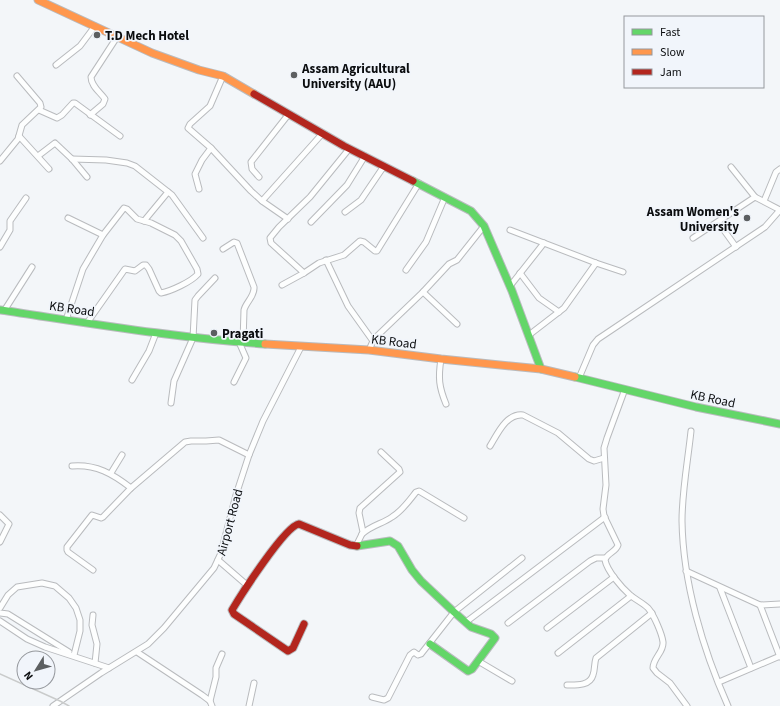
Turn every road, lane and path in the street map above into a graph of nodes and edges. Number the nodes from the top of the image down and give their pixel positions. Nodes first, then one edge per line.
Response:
1 (38, 0) edge
2 (95, 26) junction
3 (118, 37) junction
4 (56, 65) dead end
5 (17, 76) dead end
6 (223, 76) junction
7 (39, 110) junction
8 (288, 114) junction
9 (90, 115) junction
10 (322, 134) junction
11 (19, 136) junction
12 (120, 136) dead end
13 (211, 148) junction
14 (349, 149) junction
15 (38, 156) junction
16 (365, 156) junction
17 (72, 159) junction
18 (0, 161) edge
19 (384, 166) junction
20 (731, 167) dead end
21 (49, 169) dead end
22 (780, 169) edge
23 (87, 177) dead end
24 (259, 177) dead end
25 (419, 183) junction
26 (199, 189) dead end
27 (168, 192) junction
28 (445, 197) junction
29 (755, 197) junction
30 (26, 198) dead end
31 (262, 201) junction
32 (764, 201) junction
33 (780, 210) edge
34 (345, 212) dead end
35 (68, 218) dead end
36 (288, 219) junction
37 (144, 221) junction
38 (311, 222) dead end
39 (718, 222) junction
40 (484, 226) junction
41 (510, 230) dead end
42 (103, 235) junction
43 (202, 238) dead end
44 (693, 238) dead end
45 (544, 243) junction
46 (0, 247) edge
47 (736, 247) junction
48 (223, 249) dead end
49 (326, 260) junction
50 (596, 263) junction
51 (32, 267) dead end
52 (406, 270) dead end
53 (624, 272) dead end
54 (304, 273) junction
55 (520, 273) junction
56 (215, 278) dead end
57 (282, 285) dead end
58 (510, 286) junction
59 (423, 292) junction
60 (2, 310) edge
61 (559, 312) junction
62 (66, 320) junction
63 (87, 323) junction
64 (457, 324) dead end
65 (156, 333) junction
66 (529, 335) junction
67 (193, 338) junction
68 (373, 341) junction
69 (241, 342) junction
70 (301, 347) junction
71 (369, 350) junction
72 (441, 360) junction
73 (541, 369) junction
74 (580, 378) junction
75 (132, 380) dead end
76 (234, 382) dead end
77 (625, 389) junction
78 (171, 403) dead end
79 (446, 404) dead end
80 (780, 424) edge
81 (691, 431) dead end
82 (490, 446) dead end
83 (381, 452) dead end
84 (122, 455) dead end
85 (250, 455) junction
86 (604, 458) junction
87 (72, 466) dead end
88 (110, 473) junction
89 (131, 488) junction
90 (0, 515) edge
91 (605, 517) junction
92 (464, 518) dead end
93 (362, 534) junction
94 (0, 542) edge
95 (356, 546) junction
96 (522, 558) dead end
97 (605, 558) junction
98 (218, 560) junction
99 (93, 570) dead end
100 (686, 571) junction
101 (614, 577) junction
102 (248, 586) junction
103 (720, 588) junction
104 (631, 596) junction
105 (780, 604) edge
106 (760, 605) junction
107 (0, 608) edge
108 (454, 612) junction
109 (0, 613) edge
110 (652, 613) junction
111 (93, 615) dead end
112 (0, 621) edge
113 (466, 622) junction
114 (508, 623) dead end
115 (304, 624) dead end
116 (547, 628) dead end
117 (430, 644) junction
118 (137, 652) junction
119 (558, 653) dead end
120 (222, 654) dead end
121 (75, 656) junction
122 (780, 657) edge
123 (478, 661) junction
124 (95, 663) junction
125 (109, 668) junction
126 (751, 668) junction
127 (512, 681) dead end
128 (719, 682) junction
129 (254, 683) dead end
130 (567, 685) dead end
131 (372, 697) dead end
132 (210, 704) edge
133 (53, 706) edge
134 (249, 706) edge
135 (687, 706) edge
136 (728, 706) edge

1 - 2 main road
2 - 3 main road
2 - 4 street
3 - 6 main road
3 - 9 street
5 - 7 street
6 - 8 main road
6 - 13 street
7 - 9 street
7 - 11 street
8 - 10 main road
8 - 24 street
9 - 12 street
10 - 14 main road
10 - 31 street
11 - 15 street
11 - 18 street
13 - 26 street
13 - 31 street
14 - 16 main road
14 - 36 street
15 - 17 street
15 - 21 street
16 - 19 main road
16 - 38 street
17 - 23 street
17 - 27 street
19 - 25 main road
19 - 34 street
20 - 29 street
22 - 32 street
25 - 28 main road
25 - 49 street
27 - 37 street
27 - 43 street
28 - 40 main road
28 - 52 street
29 - 32 street
29 - 39 street
30 - 46 street
31 - 36 street
32 - 33 street
33 - 47 street
35 - 42 street
36 - 54 street
37 - 42 street
37 - 63 street
39 - 44 street
39 - 47 street
40 - 58 main road
40 - 59 street
41 - 45 street
42 - 62 street
45 - 50 street
45 - 55 street
47 - 74 street
48 - 69 street
49 - 54 street
49 - 68 street
50 - 53 street
50 - 61 street
51 - 60 street
54 - 57 street
55 - 58 street
55 - 61 street
56 - 67 street
58 - 66 main road
59 - 64 street
59 - 68 street
60 - 62 main road, KB Road
61 - 66 street
62 - 63 main road, KB Road
63 - 65 main road, KB Road
65 - 67 main road, KB Road
65 - 75 street
66 - 73 main road
67 - 69 main road, KB Road
67 - 78 street
68 - 71 street
69 - 70 main road, KB Road
69 - 76 street
70 - 71 main road, KB Road
70 - 85 street, Airport Road
71 - 72 main road, KB Road
72 - 73 main road, KB Road
72 - 79 street
73 - 74 main road, KB Road
74 - 77 main road, KB Road
77 - 80 main road, KB Road
77 - 86 street
81 - 100 street
82 - 86 street
83 - 93 street
84 - 88 street
85 - 89 street
85 - 98 street, Airport Road
86 - 91 street
87 - 88 street
88 - 89 street
89 - 99 street
90 - 94 street
91 - 97 street
91 - 113 street
92 - 93 street
93 - 95 street
95 - 102 main road
95 - 108 main road
96 - 108 street
97 - 101 street
97 - 114 street
98 - 102 street
98 - 118 street, Airport Road
100 - 103 street
100 - 128 street
101 - 104 street
101 - 116 street
102 - 115 main road
103 - 106 street
103 - 126 street
104 - 110 street
104 - 119 street
105 - 106 street
106 - 122 street
107 - 121 street
108 - 113 main road
108 - 117 street
109 - 121 street
110 - 130 street
110 - 135 street
111 - 124 street
112 - 121 street
113 - 123 main road
117 - 123 main road
117 - 131 street
118 - 125 street, Airport Road
118 - 132 street
120 - 132 street
121 - 124 street
122 - 126 street
123 - 127 street
124 - 125 street
125 - 133 street, Airport Road
126 - 128 street
128 - 136 street
129 - 134 street

